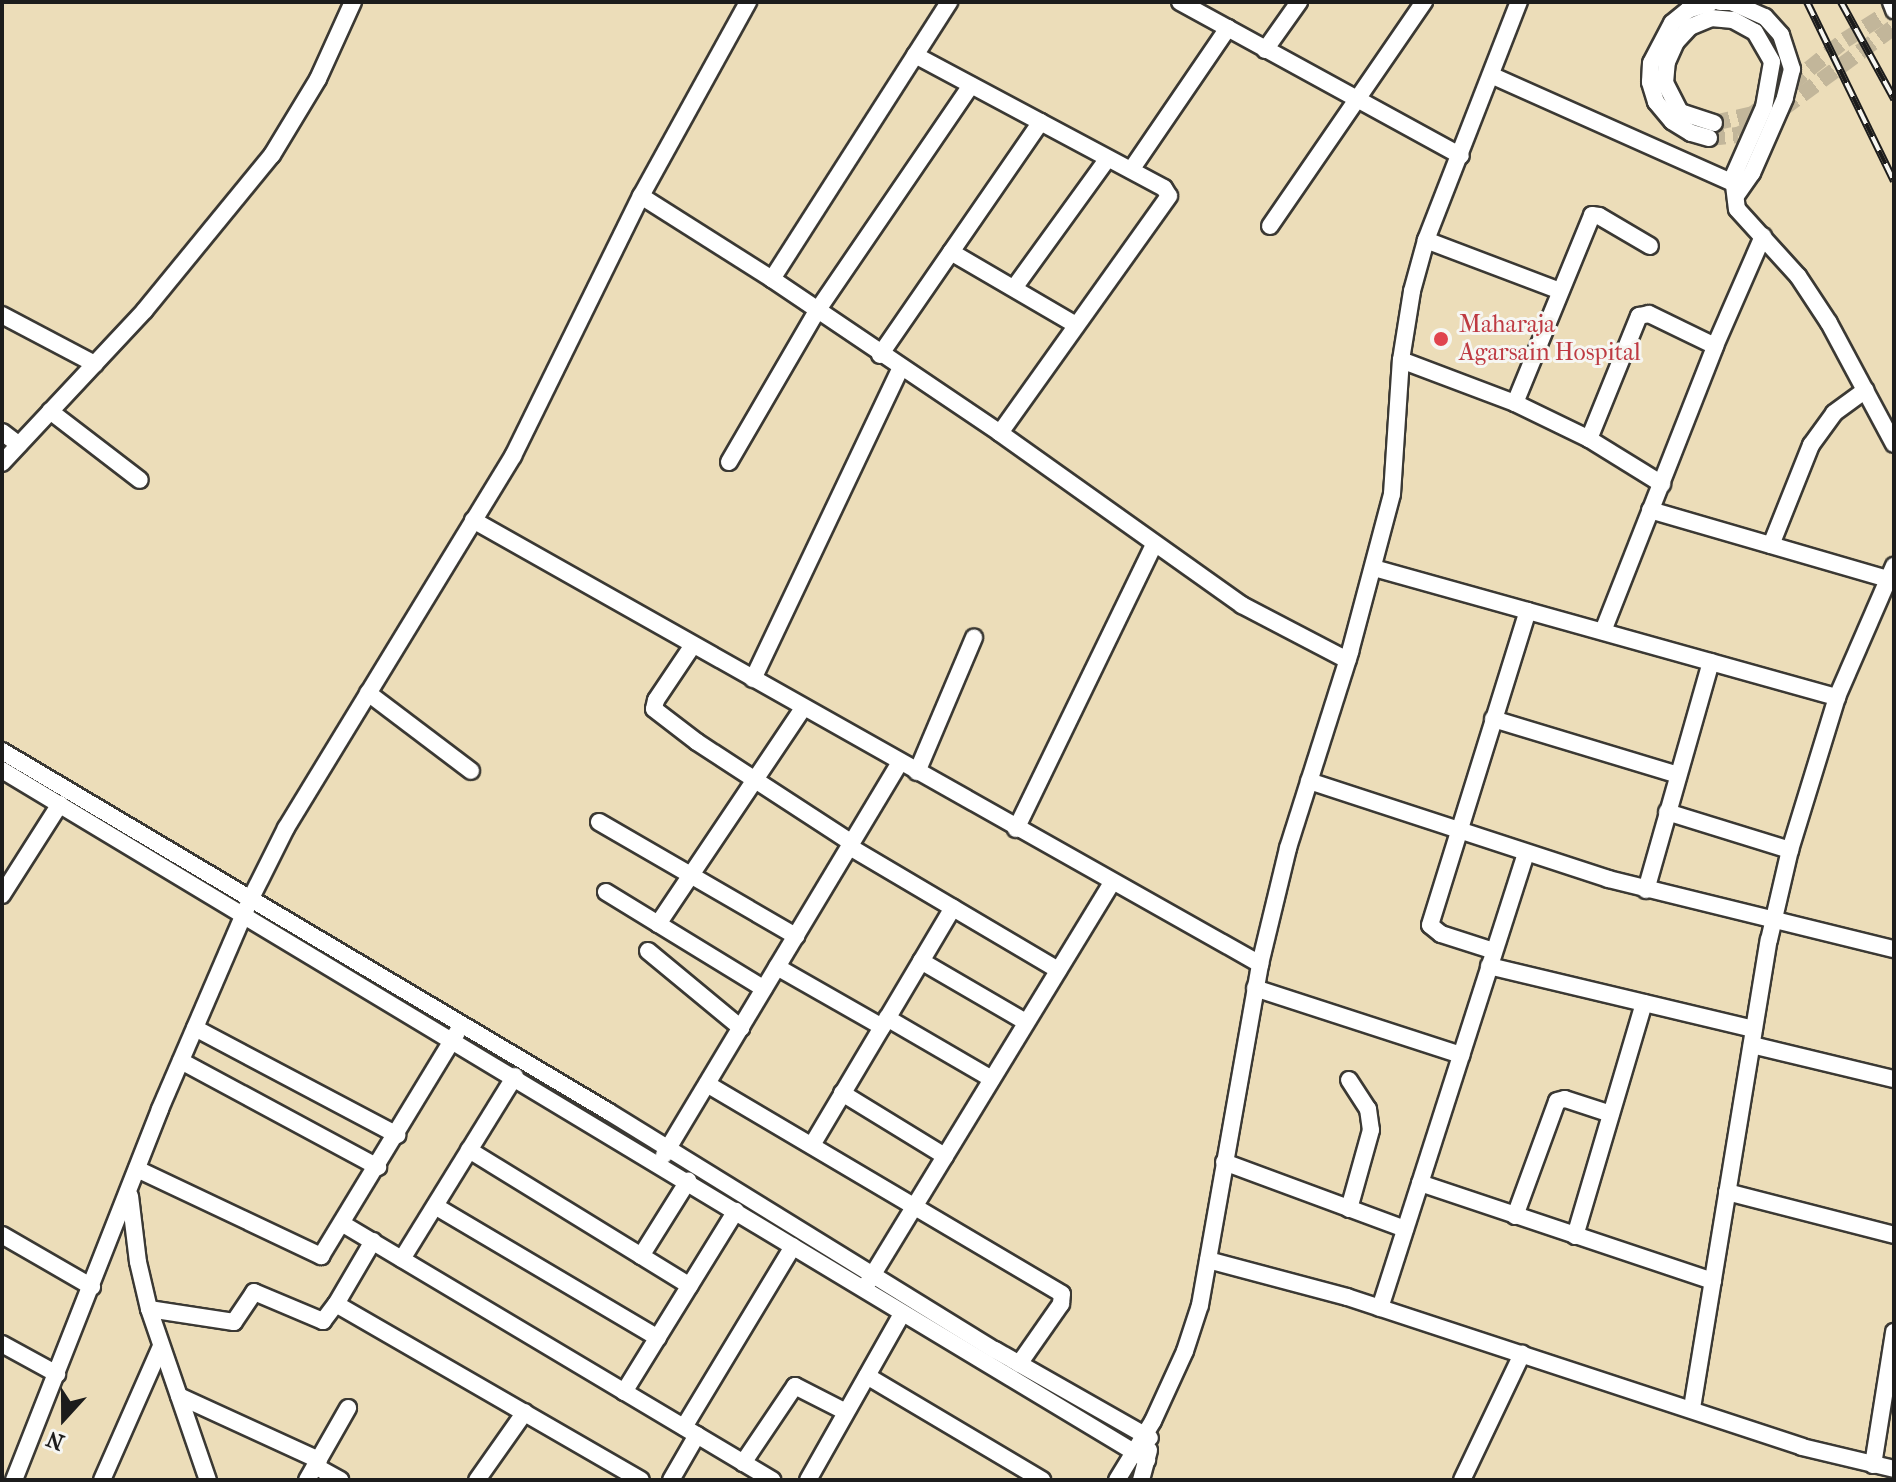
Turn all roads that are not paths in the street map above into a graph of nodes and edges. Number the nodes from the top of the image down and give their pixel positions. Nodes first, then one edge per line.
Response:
1 (353, 2) edge
2 (748, 2) edge
3 (949, 2) edge
4 (1180, 2) edge
5 (1299, 2) edge
6 (1424, 2) edge
7 (1519, 2) edge
8 (1712, 2) edge
9 (1720, 2) edge
10 (1891, 2) edge
11 (1894, 10) edge
12 (1228, 28) junction
13 (1265, 50) junction
14 (915, 55) junction
15 (1493, 76) junction
16 (971, 85) junction
17 (1357, 100) junction
18 (1041, 122) junction
19 (1461, 156) junction
20 (1108, 158) junction
21 (1131, 170) junction
22 (1737, 189) junction
23 (641, 196) junction
24 (1270, 226) dead end
25 (1763, 236) junction
26 (1426, 240) junction
27 (1650, 246) dead end
28 (951, 252) junction
29 (772, 279) junction
30 (1014, 288) junction
31 (1560, 291) junction
32 (817, 311) junction
33 (2, 315) edge
34 (1076, 325) junction
35 (1715, 346) junction
36 (880, 355) junction
37 (1401, 360) junction
38 (95, 364) junction
39 (900, 369) junction
40 (1866, 390) junction
41 (1515, 403) junction
42 (50, 411) junction
43 (2, 432) edge
44 (1000, 433) junction
45 (1589, 439) junction
46 (1894, 444) edge
47 (19, 445) junction
48 (729, 462) dead end
49 (2, 463) edge
50 (140, 480) dead end
51 (1662, 484) junction
52 (1650, 510) junction
53 (473, 520) junction
54 (1154, 545) junction
55 (1771, 545) junction
56 (1374, 568) junction
57 (1891, 572) edge
58 (1528, 611) junction
59 (1603, 631) junction
60 (974, 638) dead end
61 (693, 645) junction
62 (1347, 660) junction
63 (1711, 662) junction
64 (753, 679) junction
65 (368, 693) junction
66 (1837, 697) junction
67 (803, 708) junction
68 (1493, 719) junction
69 (2, 751) edge
70 (900, 763) junction
71 (2, 770) edge
72 (471, 771) dead end
73 (917, 772) junction
74 (1678, 775) junction
75 (754, 780) junction
76 (1309, 781) junction
77 (60, 804) junction
78 (1667, 812) junction
79 (599, 822) dead end
80 (1016, 829) junction
81 (1458, 831) junction
82 (851, 845) junction
83 (1790, 850) junction
84 (1526, 854) junction
85 (691, 875) junction
86 (1112, 882) junction
87 (1646, 890) junction
88 (606, 892) dead end
89 (2, 895) edge
90 (251, 898) junction
91 (953, 908) junction
92 (244, 914) junction
93 (1773, 921) junction
94 (658, 924) junction
95 (796, 936) junction
96 (1894, 949) edge
97 (648, 951) dead end
98 (1492, 959) junction
99 (921, 961) junction
100 (1260, 964) junction
101 (777, 967) junction
102 (1058, 970) junction
103 (1255, 988) junction
104 (764, 989) junction
105 (1644, 1003) junction
106 (884, 1022) junction
107 (1026, 1022) junction
108 (462, 1024) junction
109 (195, 1028) junction
110 (741, 1028) junction
111 (1753, 1037) junction
112 (453, 1039) junction
113 (1461, 1055) junction
114 (181, 1061) junction
115 (515, 1076) junction
116 (992, 1079) junction
117 (1894, 1079) edge
118 (1349, 1080) dead end
119 (707, 1084) junction
120 (842, 1093) junction
121 (1611, 1114) junction
122 (397, 1135) junction
123 (812, 1145) junction
124 (668, 1148) junction
125 (469, 1150) junction
126 (945, 1156) junction
127 (1224, 1162) junction
128 (659, 1164) junction
129 (378, 1167) junction
130 (137, 1169) junction
131 (688, 1181) junction
132 (1420, 1183) junction
133 (129, 1190) junction
134 (1727, 1192) junction
135 (435, 1206) junction
136 (914, 1207) junction
137 (1349, 1209) junction
138 (736, 1211) junction
139 (1515, 1216) junction
140 (343, 1224) junction
141 (1405, 1229) junction
142 (2, 1235) edge
143 (1894, 1235) edge
144 (1575, 1236) junction
145 (373, 1241) junction
146 (793, 1246) junction
147 (641, 1256) junction
148 (402, 1259) junction
149 (1208, 1260) junction
150 (1713, 1281) junction
151 (868, 1282) junction
152 (690, 1286) junction
153 (92, 1287) junction
154 (336, 1304) junction
155 (1380, 1308) junction
156 (149, 1309) junction
157 (902, 1314) junction
158 (1894, 1332) edge
159 (658, 1338) junction
160 (2, 1344) edge
161 (161, 1346) junction
162 (1522, 1354) junction
163 (1019, 1364) junction
164 (57, 1374) junction
165 (867, 1376) junction
166 (624, 1392) junction
167 (179, 1396) junction
168 (348, 1408) dead end
169 (1692, 1408) junction
170 (525, 1412) junction
171 (846, 1412) junction
172 (690, 1431) junction
173 (1149, 1431) junction
174 (1131, 1452) junction
175 (1147, 1460) junction
176 (743, 1463) junction
177 (1873, 1465) junction
178 (314, 1469) edge
179 (1894, 1469) edge
180 (636, 1479) edge
181 (14, 1480) edge
182 (102, 1480) edge
183 (208, 1480) edge
184 (340, 1480) edge
185 (477, 1480) edge
186 (671, 1480) edge
187 (772, 1480) edge
188 (808, 1480) edge
189 (1042, 1480) edge
190 (1117, 1480) edge
191 (1141, 1480) edge
192 (1462, 1480) edge

1 - 38 street
2 - 23 street
3 - 14 street
4 - 12 street
5 - 13 street
6 - 17 street
7 - 15 street
8 - 22 street
9 - 22 street
10 - 11 street
12 - 13 street
12 - 21 street
13 - 17 street
14 - 16 street
14 - 29 street
15 - 19 street
15 - 22 street
16 - 18 street
16 - 32 street
17 - 19 street
17 - 24 street
18 - 20 street
18 - 28 street
19 - 26 street
20 - 21 street
20 - 30 street
21 - 34 street
22 - 25 street
23 - 29 street
23 - 53 street
25 - 35 street
25 - 40 street
26 - 31 street
26 - 37 street
27 - 31 street
28 - 30 street
28 - 36 street
29 - 32 street
30 - 34 street
31 - 41 street
32 - 36 street
32 - 48 street
33 - 38 street
34 - 44 street
35 - 45 street
35 - 51 street
36 - 39 street
37 - 41 street
37 - 56 street
38 - 42 street
39 - 44 street
39 - 64 street
40 - 46 street
40 - 55 street
41 - 45 street
42 - 47 street
42 - 50 street
43 - 47 street
44 - 54 street
45 - 51 street
47 - 49 street
51 - 52 street
52 - 55 street
52 - 59 street
53 - 61 street
53 - 65 street
54 - 62 street
54 - 80 street
55 - 57 street
56 - 58 street
56 - 62 street
57 - 66 street
58 - 59 street
58 - 68 street
59 - 63 street
60 - 73 street
61 - 64 street
61 - 75 street
62 - 76 street
63 - 66 street
63 - 74 street
64 - 67 street
65 - 72 street
65 - 90 street
66 - 83 street
67 - 70 street
67 - 75 street
68 - 74 street
68 - 81 street
69 - 90 street
70 - 73 street
70 - 82 street
71 - 77 street
73 - 80 street
74 - 78 street
75 - 82 street
75 - 85 street
76 - 81 street
76 - 100 street
77 - 89 street
77 - 92 street
78 - 83 street
78 - 87 street
79 - 85 street
80 - 86 street
81 - 84 street
81 - 98 street
82 - 91 street
82 - 95 street
83 - 93 street
84 - 87 street
84 - 98 street
85 - 94 street
85 - 95 street
86 - 100 street
86 - 102 street
87 - 93 street
88 - 94 street
90 - 92 street
90 - 108 street
91 - 99 street
91 - 102 street
92 - 109 street
92 - 112 street
93 - 96 street
93 - 111 street
94 - 104 street
95 - 101 street
97 - 110 street
98 - 105 street
98 - 113 street
99 - 106 street
99 - 107 street
100 - 103 street
101 - 104 street
101 - 106 street
102 - 107 street
103 - 113 street
103 - 127 street
104 - 110 street
105 - 111 street
105 - 121 street
106 - 116 street
106 - 120 street
107 - 116 street
108 - 112 street
108 - 124 street
109 - 114 street
109 - 122 street
110 - 119 street
111 - 117 street
111 - 134 street
112 - 115 street
112 - 122 street
113 - 132 street
114 - 129 street
114 - 130 street
115 - 125 street
115 - 128 street
116 - 126 street
118 - 137 street
119 - 123 street
119 - 124 street
120 - 123 street
120 - 126 street
121 - 139 street
121 - 144 street
122 - 129 street
123 - 136 street
124 - 128 street
124 - 151 street
125 - 135 street
125 - 147 street
126 - 136 street
127 - 137 street
127 - 149 street
128 - 131 street
129 - 140 street
130 - 133 street
130 - 140 street
131 - 138 street
131 - 147 street
132 - 139 street
132 - 141 street
133 - 153 street
133 - 156 street
134 - 143 street
134 - 150 street
135 - 148 street
135 - 159 street
136 - 151 street
136 - 163 street
137 - 141 street
138 - 146 street
138 - 152 street
139 - 144 street
140 - 145 street
141 - 155 street
142 - 153 street
144 - 150 street
145 - 148 street
145 - 154 street
146 - 151 street
146 - 172 street
147 - 152 street
148 - 166 street
149 - 155 street
149 - 173 street
150 - 169 street
151 - 157 street
151 - 163 street
152 - 159 street
153 - 164 street
154 - 156 street
154 - 170 street
155 - 162 street
156 - 161 street
157 - 165 street
157 - 174 street
158 - 177 street
159 - 166 street
160 - 164 street
161 - 167 street
161 - 182 street
162 - 169 street
162 - 192 street
163 - 173 street
164 - 181 street
165 - 171 street
165 - 189 street
166 - 172 street
167 - 178 street
167 - 183 street
168 - 178 street
169 - 177 street
170 - 180 street
170 - 185 street
171 - 176 street
171 - 188 street
172 - 176 street
172 - 186 street
173 - 174 street
173 - 175 street
174 - 175 street
174 - 190 street
175 - 191 street
176 - 187 street
177 - 179 street
178 - 184 street

